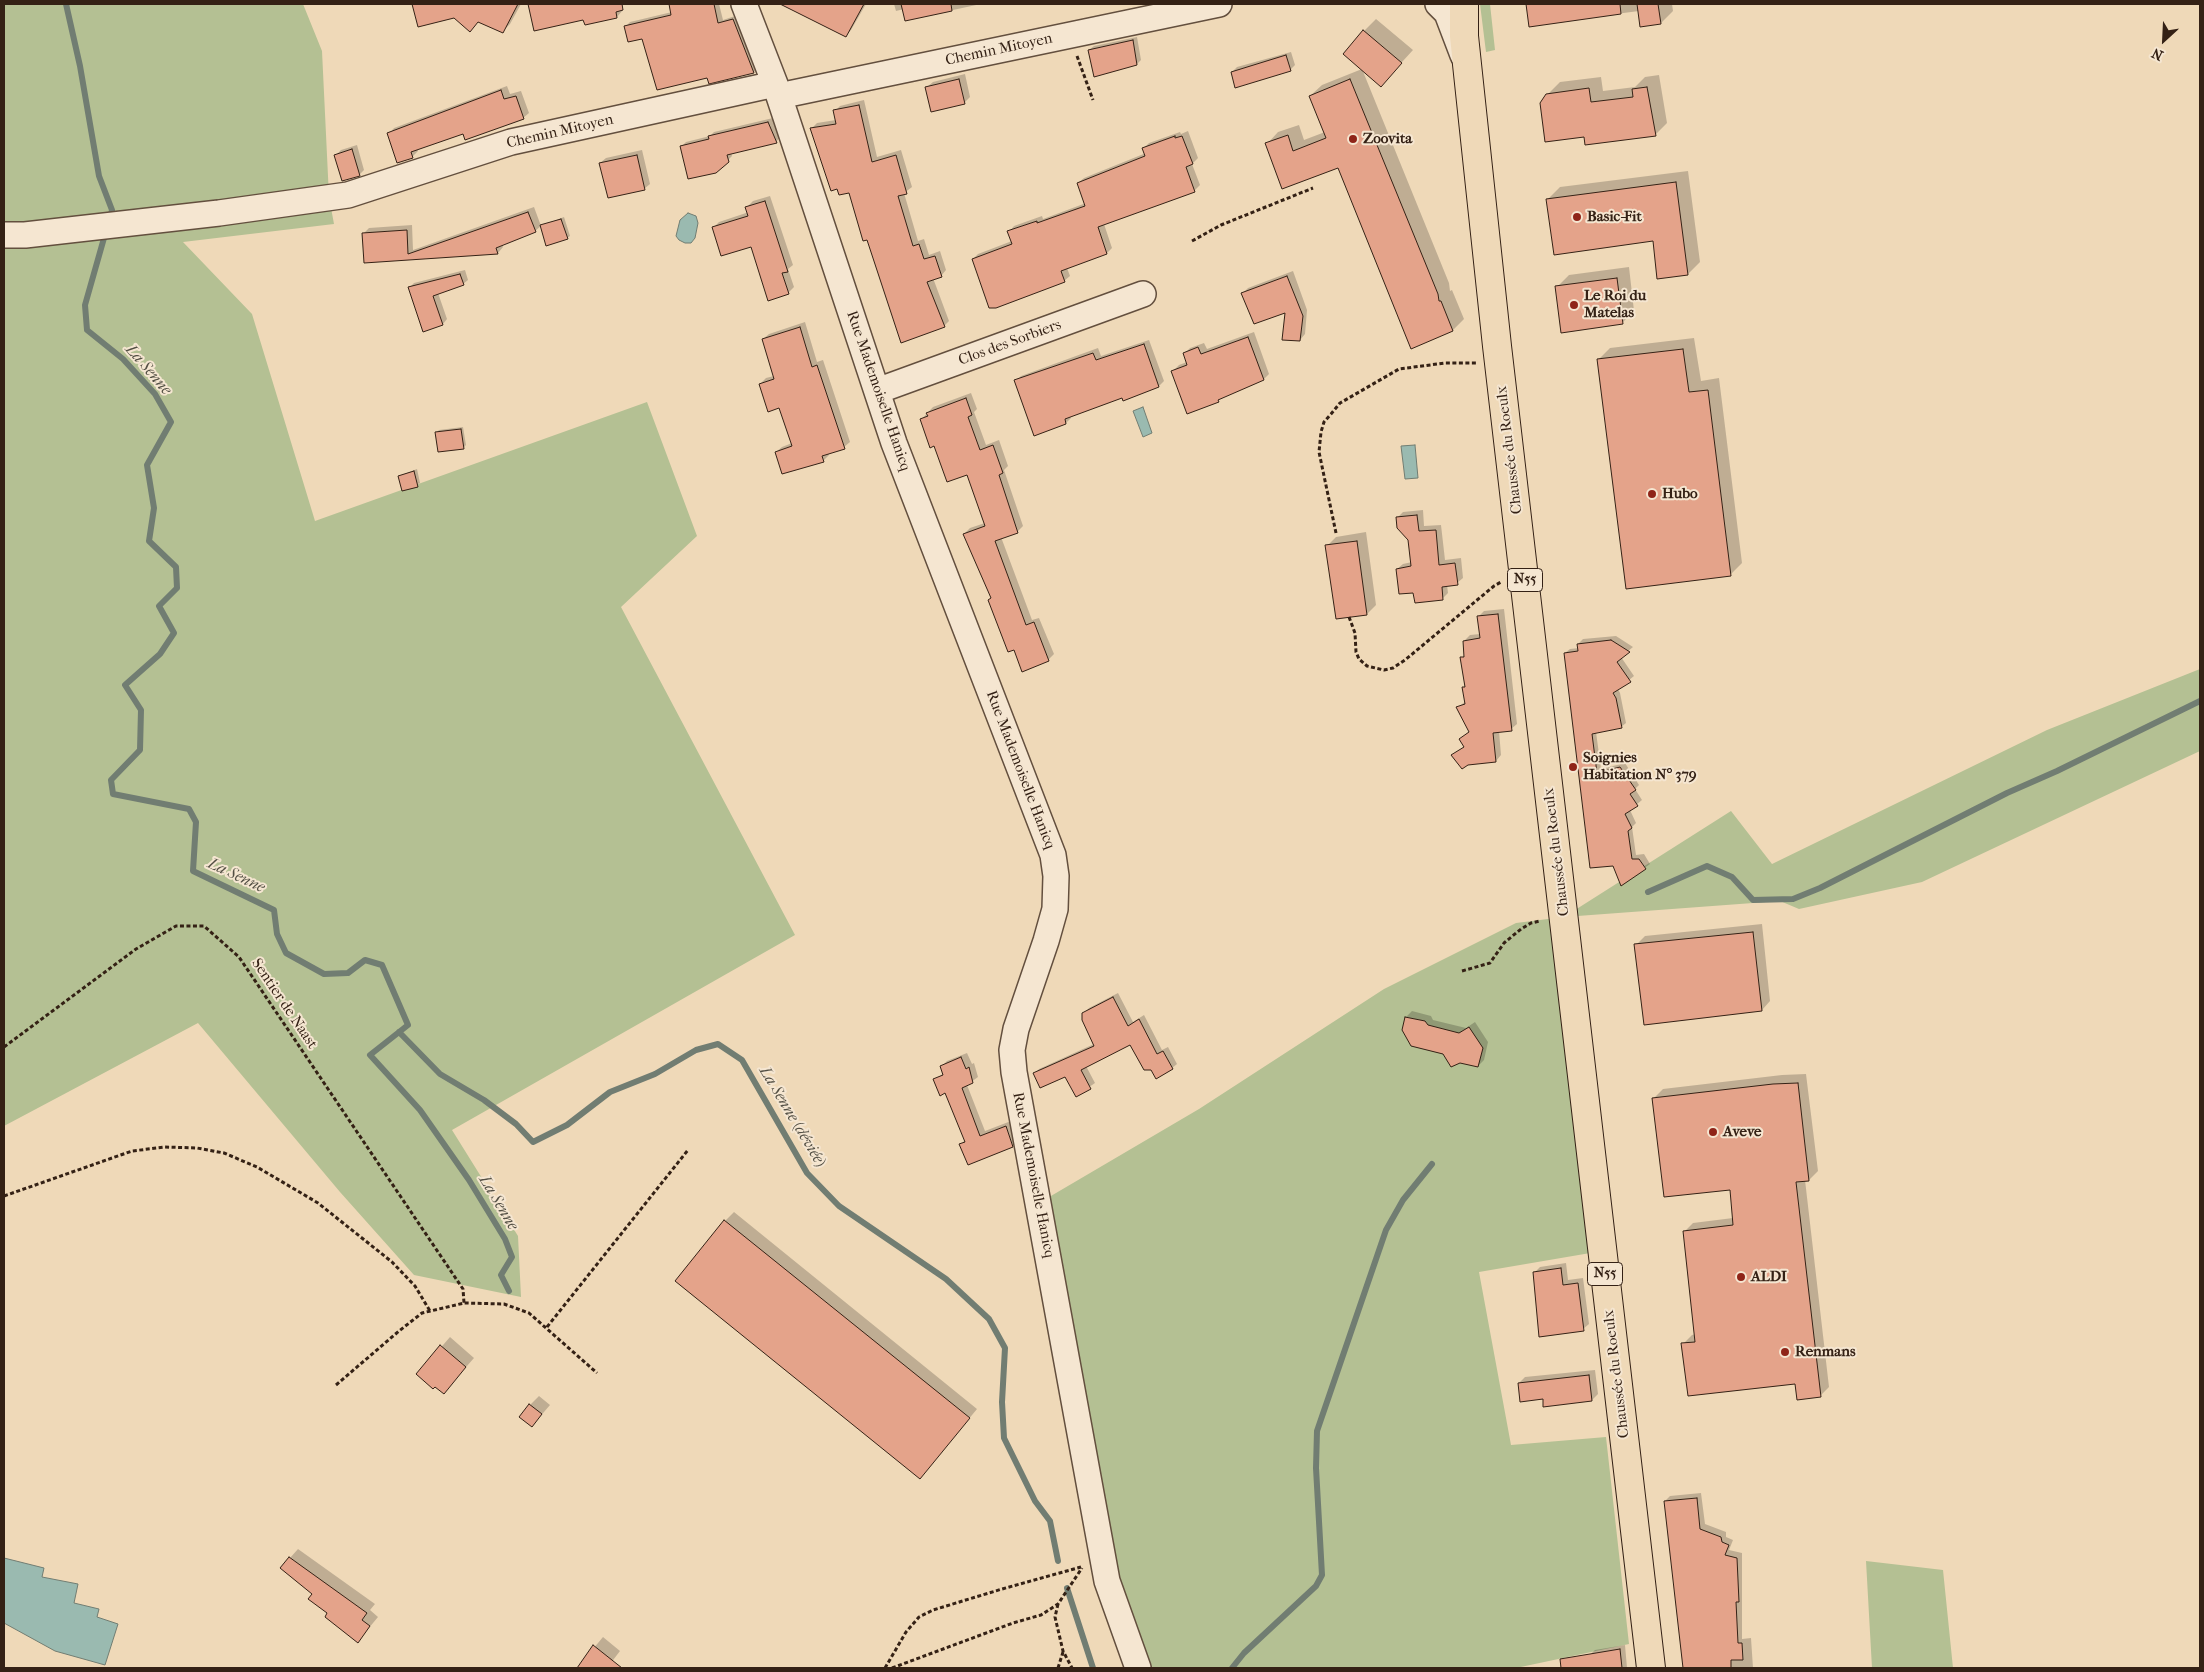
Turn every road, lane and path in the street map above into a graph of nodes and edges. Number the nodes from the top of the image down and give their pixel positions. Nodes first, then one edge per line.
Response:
1 (744, 4) edge
2 (1219, 4) edge
3 (1438, 4) edge
4 (1454, 4) edge
5 (1459, 4) edge
6 (1464, 4) edge
7 (1070, 35) junction
8 (1464, 36) junction
9 (1469, 70) junction
10 (777, 90) junction
11 (1093, 100) dead end
12 (1313, 188) dead end
13 (4, 235) edge
14 (1192, 241) dead end
15 (1143, 294) dead end
16 (1500, 364) junction
17 (877, 391) junction
18 (1336, 533) dead end
19 (1524, 577) junction
20 (1349, 617) dead end
21 (1564, 917) junction
22 (1462, 970) dead end
23 (4, 1047) edge
24 (688, 1150) dead end
25 (4, 1196) edge
26 (464, 1303) junction
27 (430, 1311) junction
28 (547, 1327) junction
29 (597, 1373) dead end
30 (336, 1385) dead end
31 (1058, 1604) junction
32 (1063, 1651) junction
33 (885, 1668) edge
34 (892, 1668) edge
35 (1058, 1668) edge
36 (1072, 1668) edge
37 (1138, 1668) edge
38 (1650, 1668) edge

1 - 10 street, Rue Mademoiselle Hanicq
2 - 7 street, Chemin Mitoyen
3 - 9 street
4 - 8 main road, N55
5 - 8 street
6 - 8 main road, N55
7 - 10 street, Chemin Mitoyen
7 - 11 path
8 - 9 main road, Chaussée du Roeulx / N55
9 - 16 main road, Chaussée du Roeulx / N55
10 - 13 street, Chemin Mitoyen
10 - 17 street, Rue Mademoiselle Hanicq
12 - 14 path
15 - 17 street, Clos des Sorbiers
16 - 18 path
16 - 19 main road, Chaussée du Roeulx / N55
17 - 37 street, Rue Mademoiselle Hanicq
19 - 20 path
19 - 21 main road, Chaussée du Roeulx / N55
21 - 22 path
21 - 38 main road, Chaussée du Roeulx / N55
23 - 26 path, Sentier de Naast
24 - 28 path
25 - 27 path
26 - 27 path
26 - 28 path
27 - 30 path
28 - 29 path
31 - 32 path
31 - 33 path
31 - 34 path
32 - 35 path
32 - 36 path

